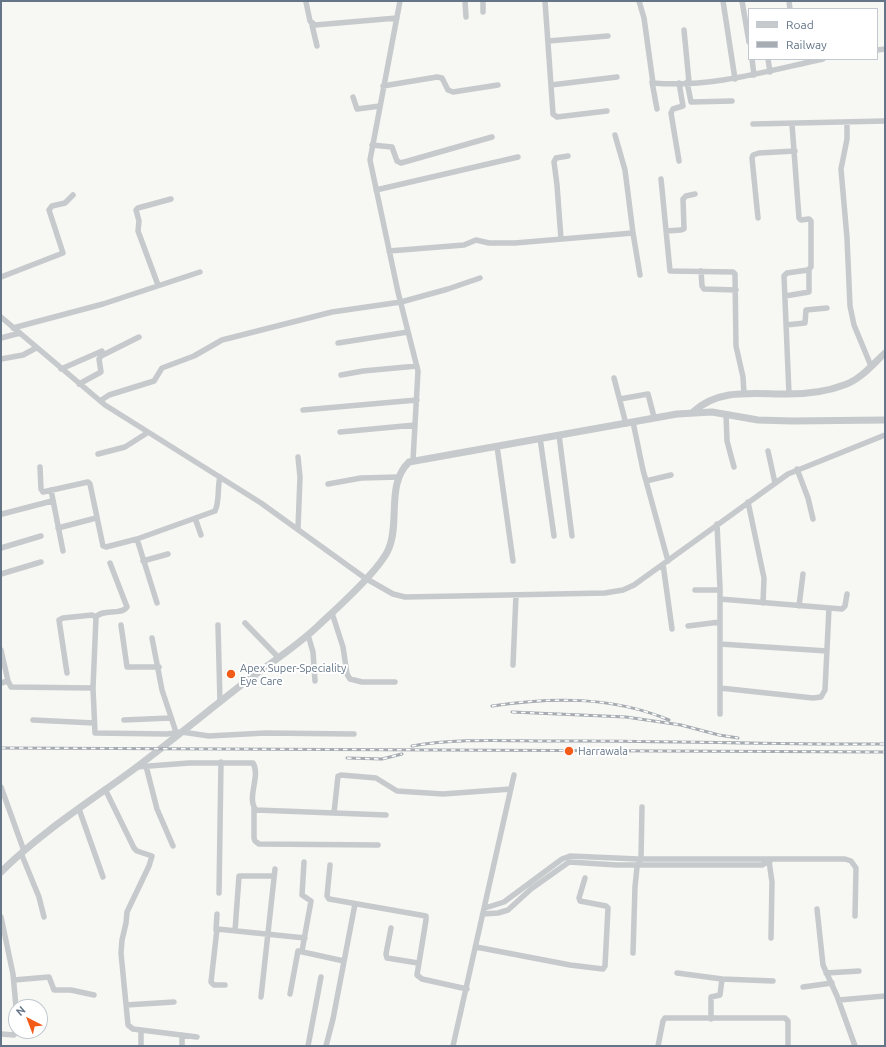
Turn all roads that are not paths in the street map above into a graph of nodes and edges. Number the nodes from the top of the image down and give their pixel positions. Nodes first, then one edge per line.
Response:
1 (400, 1) edge
2 (465, 1) edge
3 (483, 1) edge
4 (545, 1) edge
5 (639, 1) edge
6 (722, 1) edge
7 (742, 1) edge
8 (306, 2) dead end
9 (483, 12) dead end
10 (466, 17) dead end
11 (397, 18) junction
12 (312, 25) junction
13 (684, 30) dead end
14 (608, 36) dead end
15 (748, 36) edge
16 (548, 40) junction
17 (317, 46) dead end
18 (752, 60) edge
19 (768, 60) edge
20 (815, 60) edge
21 (800, 62) edge
22 (770, 72) junction
23 (754, 76) junction
24 (617, 77) dead end
25 (734, 79) junction
26 (652, 82) junction
27 (688, 82) junction
28 (679, 83) junction
29 (498, 85) dead end
30 (551, 85) junction
31 (384, 86) junction
32 (353, 97) dead end
33 (732, 102) dead end
34 (380, 106) junction
35 (657, 109) dead end
36 (607, 111) dead end
37 (885, 121) edge
38 (847, 123) junction
39 (753, 124) dead end
40 (792, 124) junction
41 (615, 135) dead end
42 (492, 137) dead end
43 (372, 145) junction
44 (795, 152) junction
45 (568, 156) dead end
46 (518, 157) dead end
47 (679, 161) dead end
48 (661, 179) dead end
49 (376, 190) junction
50 (695, 194) dead end
51 (73, 195) dead end
52 (171, 199) dead end
53 (758, 218) dead end
54 (666, 231) junction
55 (633, 233) junction
56 (561, 239) junction
57 (389, 250) junction
58 (809, 269) junction
59 (701, 271) junction
60 (200, 272) dead end
61 (640, 275) dead end
62 (1, 277) edge
63 (480, 278) dead end
64 (158, 285) junction
65 (736, 290) junction
66 (784, 296) junction
67 (401, 302) junction
68 (827, 308) dead end
69 (1, 317) edge
70 (786, 325) junction
71 (13, 328) junction
72 (408, 332) junction
73 (20, 333) junction
74 (139, 337) dead end
75 (1, 338) edge
76 (338, 343) dead end
77 (36, 348) junction
78 (102, 352) dead end
79 (885, 353) edge
80 (1, 359) edge
81 (417, 366) junction
82 (870, 366) junction
83 (61, 369) junction
84 (341, 375) dead end
85 (614, 378) dead end
86 (79, 384) junction
87 (744, 394) junction
88 (789, 394) junction
89 (620, 399) junction
90 (417, 400) junction
91 (100, 401) junction
92 (303, 410) dead end
93 (693, 412) junction
94 (726, 414) junction
95 (654, 417) junction
96 (885, 420) edge
97 (630, 423) junction
98 (414, 425) junction
99 (340, 432) dead end
100 (147, 433) junction
101 (559, 435) junction
102 (885, 435) edge
103 (540, 438) junction
104 (497, 446) junction
105 (768, 451) dead end
106 (98, 454) dead end
107 (298, 457) dead end
108 (413, 460) junction
109 (40, 467) dead end
110 (734, 468) dead end
111 (797, 469) junction
112 (671, 475) dead end
113 (220, 477) junction
114 (399, 477) junction
115 (646, 481) junction
116 (775, 483) junction
117 (328, 484) dead end
118 (51, 490) junction
119 (52, 501) junction
120 (748, 502) junction
121 (2, 514) dead end
122 (96, 518) junction
123 (195, 518) junction
124 (813, 519) dead end
125 (717, 524) junction
126 (58, 528) junction
127 (298, 528) junction
128 (201, 535) dead end
129 (41, 536) dead end
130 (554, 536) dead end
131 (572, 536) dead end
132 (137, 539) junction
133 (1, 548) edge
134 (63, 551) dead end
135 (168, 554) dead end
136 (143, 561) junction
137 (513, 561) dead end
138 (41, 562) dead end
139 (110, 563) dead end
140 (666, 563) junction
141 (1, 574) edge
142 (803, 574) dead end
143 (366, 578) junction
144 (694, 590) dead end
145 (720, 590) junction
146 (847, 594) dead end
147 (516, 595) junction
148 (720, 599) junction
149 (157, 603) dead end
150 (764, 603) junction
151 (799, 606) junction
152 (829, 608) junction
153 (332, 612) junction
154 (96, 617) junction
155 (720, 622) junction
156 (245, 623) dead end
157 (121, 625) dead end
158 (218, 625) dead end
159 (688, 626) dead end
160 (672, 629) dead end
161 (308, 635) junction
162 (152, 638) dead end
163 (720, 644) junction
164 (1, 650) edge
165 (827, 651) junction
166 (278, 657) junction
167 (513, 665) dead end
168 (159, 667) junction
169 (67, 673) dead end
170 (8, 681) junction
171 (315, 682) dead end
172 (395, 682) dead end
173 (1, 683) edge
174 (93, 688) junction
175 (720, 688) junction
176 (220, 702) junction
177 (720, 714) dead end
178 (170, 718) junction
179 (33, 720) dead end
180 (124, 720) dead end
181 (94, 723) junction
182 (179, 732) junction
183 (354, 734) dead end
184 (221, 762) junction
185 (146, 766) junction
186 (136, 767) junction
187 (514, 775) dead end
188 (1, 786) edge
189 (511, 789) junction
190 (106, 790) junction
191 (642, 807) dead end
192 (254, 808) junction
193 (79, 809) junction
194 (334, 813) junction
195 (386, 815) dead end
196 (378, 845) dead end
197 (173, 846) dead end
198 (22, 852) junction
199 (568, 859) junction
200 (770, 860) junction
201 (304, 862) dead end
202 (640, 862) junction
203 (330, 865) dead end
204 (275, 869) dead end
205 (1, 872) edge
206 (274, 876) junction
207 (103, 877) dead end
208 (585, 878) dead end
209 (219, 893) dead end
210 (355, 904) junction
211 (485, 908) junction
212 (816, 909) dead end
213 (217, 914) dead end
214 (483, 914) junction
215 (855, 916) dead end
216 (1, 917) edge
217 (44, 917) dead end
218 (391, 928) dead end
219 (216, 930) junction
220 (235, 931) junction
221 (269, 934) junction
222 (305, 938) junction
223 (770, 938) dead end
224 (476, 947) junction
225 (302, 951) junction
226 (633, 953) dead end
227 (344, 961) junction
228 (418, 963) junction
229 (858, 971) dead end
230 (677, 973) dead end
231 (826, 973) junction
232 (321, 977) dead end
233 (722, 979) junction
234 (14, 980) junction
235 (773, 981) dead end
236 (832, 983) junction
237 (225, 985) dead end
238 (803, 987) dead end
239 (467, 989) junction
240 (290, 994) dead end
241 (94, 995) dead end
242 (885, 996) edge
243 (261, 997) dead end
244 (15, 999) edge
245 (839, 1000) junction
246 (174, 1002) dead end
247 (126, 1005) junction
248 (711, 1018) junction
249 (141, 1030) junction
250 (182, 1034) junction
251 (197, 1036) dead end
252 (142, 1046) edge
253 (182, 1046) edge
254 (308, 1046) edge
255 (326, 1046) edge
256 (453, 1046) edge
257 (658, 1046) edge
258 (788, 1046) edge
259 (856, 1046) edge

1 - 11 street
2 - 10 street
3 - 9 street
4 - 16 street
5 - 26 street
6 - 25 street
7 - 15 street
8 - 12 street
11 - 12 street
11 - 31 street
12 - 17 street
13 - 27 street
14 - 16 street
16 - 30 street
18 - 23 street
19 - 22 street
20 - 21 street
21 - 22 street
22 - 23 street
23 - 25 street
24 - 30 street
25 - 27 street
26 - 28 street
26 - 35 street
27 - 28 street
27 - 33 street
28 - 47 street
29 - 31 street
30 - 36 street
31 - 34 street
32 - 34 street
34 - 43 street
37 - 38 street
38 - 40 street
38 - 82 street
39 - 40 street
40 - 44 street
41 - 55 street
42 - 43 street
43 - 49 street
44 - 53 street
44 - 58 street
45 - 56 street
46 - 49 street
48 - 54 street
49 - 57 street
50 - 54 street
51 - 62 street
52 - 64 street
54 - 59 street
55 - 56 street
55 - 61 street
56 - 57 street
57 - 67 street
58 - 66 street
58 - 66 street
59 - 65 street
59 - 65 street
60 - 64 street
63 - 67 street
64 - 71 street
65 - 87 street
66 - 70 street
67 - 72 street
67 - 91 street
68 - 70 street
69 - 71 street
70 - 88 street
71 - 73 street
72 - 76 street
72 - 81 street
73 - 75 street
73 - 77 street
74 - 86 street
77 - 80 street
77 - 83 street
78 - 83 street
79 - 82 street
81 - 84 street
81 - 90 street
82 - 88 street
83 - 86 street
85 - 89 street
86 - 91 street
87 - 88 street
87 - 93 street
89 - 95 street
89 - 97 street
90 - 92 street
90 - 98 street
91 - 100 street
93 - 94 street
93 - 95 street
94 - 96 street
94 - 110 street
95 - 97 street
97 - 101 street
97 - 115 street
98 - 99 street
98 - 108 street
100 - 106 street
100 - 113 street
101 - 103 street
101 - 131 street
102 - 111 street
103 - 104 street
103 - 130 street
104 - 108 street
104 - 137 street
105 - 116 street
107 - 127 street
108 - 114 street
109 - 118 street
111 - 116 street
111 - 124 street
112 - 115 street
113 - 123 street
113 - 127 street
114 - 117 street
114 - 143 street
115 - 140 street
116 - 120 street
118 - 119 street
118 - 122 street
119 - 121 street
119 - 126 street
120 - 125 street
120 - 150 street
122 - 126 street
122 - 132 street
123 - 128 street
123 - 132 street
125 - 140 street
125 - 145 street
126 - 134 street
127 - 143 street
129 - 133 street
132 - 136 street
135 - 136 street
136 - 149 street
138 - 141 street
139 - 154 street
140 - 147 street
140 - 160 street
142 - 151 street
143 - 147 street
143 - 153 street
144 - 145 street
145 - 148 street
146 - 152 street
147 - 167 street
148 - 150 street
148 - 155 street
150 - 151 street
151 - 152 street
152 - 165 street
153 - 161 street
153 - 172 street
154 - 169 street
154 - 174 street
155 - 159 street
155 - 163 street
156 - 166 street
157 - 168 street
158 - 176 street
161 - 166 street
161 - 171 street
162 - 168 street
163 - 165 street
163 - 175 street
164 - 170 street
165 - 175 street
166 - 176 street
168 - 178 street
170 - 173 street
170 - 174 street
174 - 181 street
175 - 177 street
176 - 182 street
178 - 180 street
178 - 182 street
179 - 181 street
181 - 182 street
182 - 183 street
182 - 186 street
184 - 185 street
184 - 192 street
184 - 209 street
185 - 186 street
185 - 197 street
186 - 190 street
187 - 189 street
188 - 198 street
189 - 194 street
189 - 211 street
190 - 193 street
190 - 247 street
191 - 202 street
192 - 194 street
192 - 196 street
193 - 198 street
193 - 207 street
194 - 195 street
198 - 205 street
198 - 217 street
199 - 202 street
199 - 211 street
199 - 214 street
200 - 202 street
200 - 215 street
200 - 223 street
201 - 222 street
202 - 226 street
203 - 210 street
204 - 206 street
206 - 220 street
206 - 221 street
208 - 224 street
210 - 227 street
210 - 228 street
211 - 214 street
212 - 231 street
213 - 219 street
214 - 224 street
216 - 234 street
218 - 228 street
219 - 220 street
219 - 237 street
220 - 221 street
221 - 222 street
221 - 243 street
222 - 225 street
224 - 239 street
225 - 227 street
225 - 240 street
227 - 255 street
228 - 239 street
229 - 231 street
230 - 233 street
231 - 236 street
232 - 254 street
233 - 235 street
233 - 248 street
234 - 241 street
234 - 244 street
236 - 238 street
236 - 245 street
239 - 256 street
242 - 245 street
245 - 259 street
246 - 247 street
247 - 249 street
248 - 257 street
248 - 258 street
249 - 250 street
249 - 252 street
250 - 251 street
250 - 253 street

